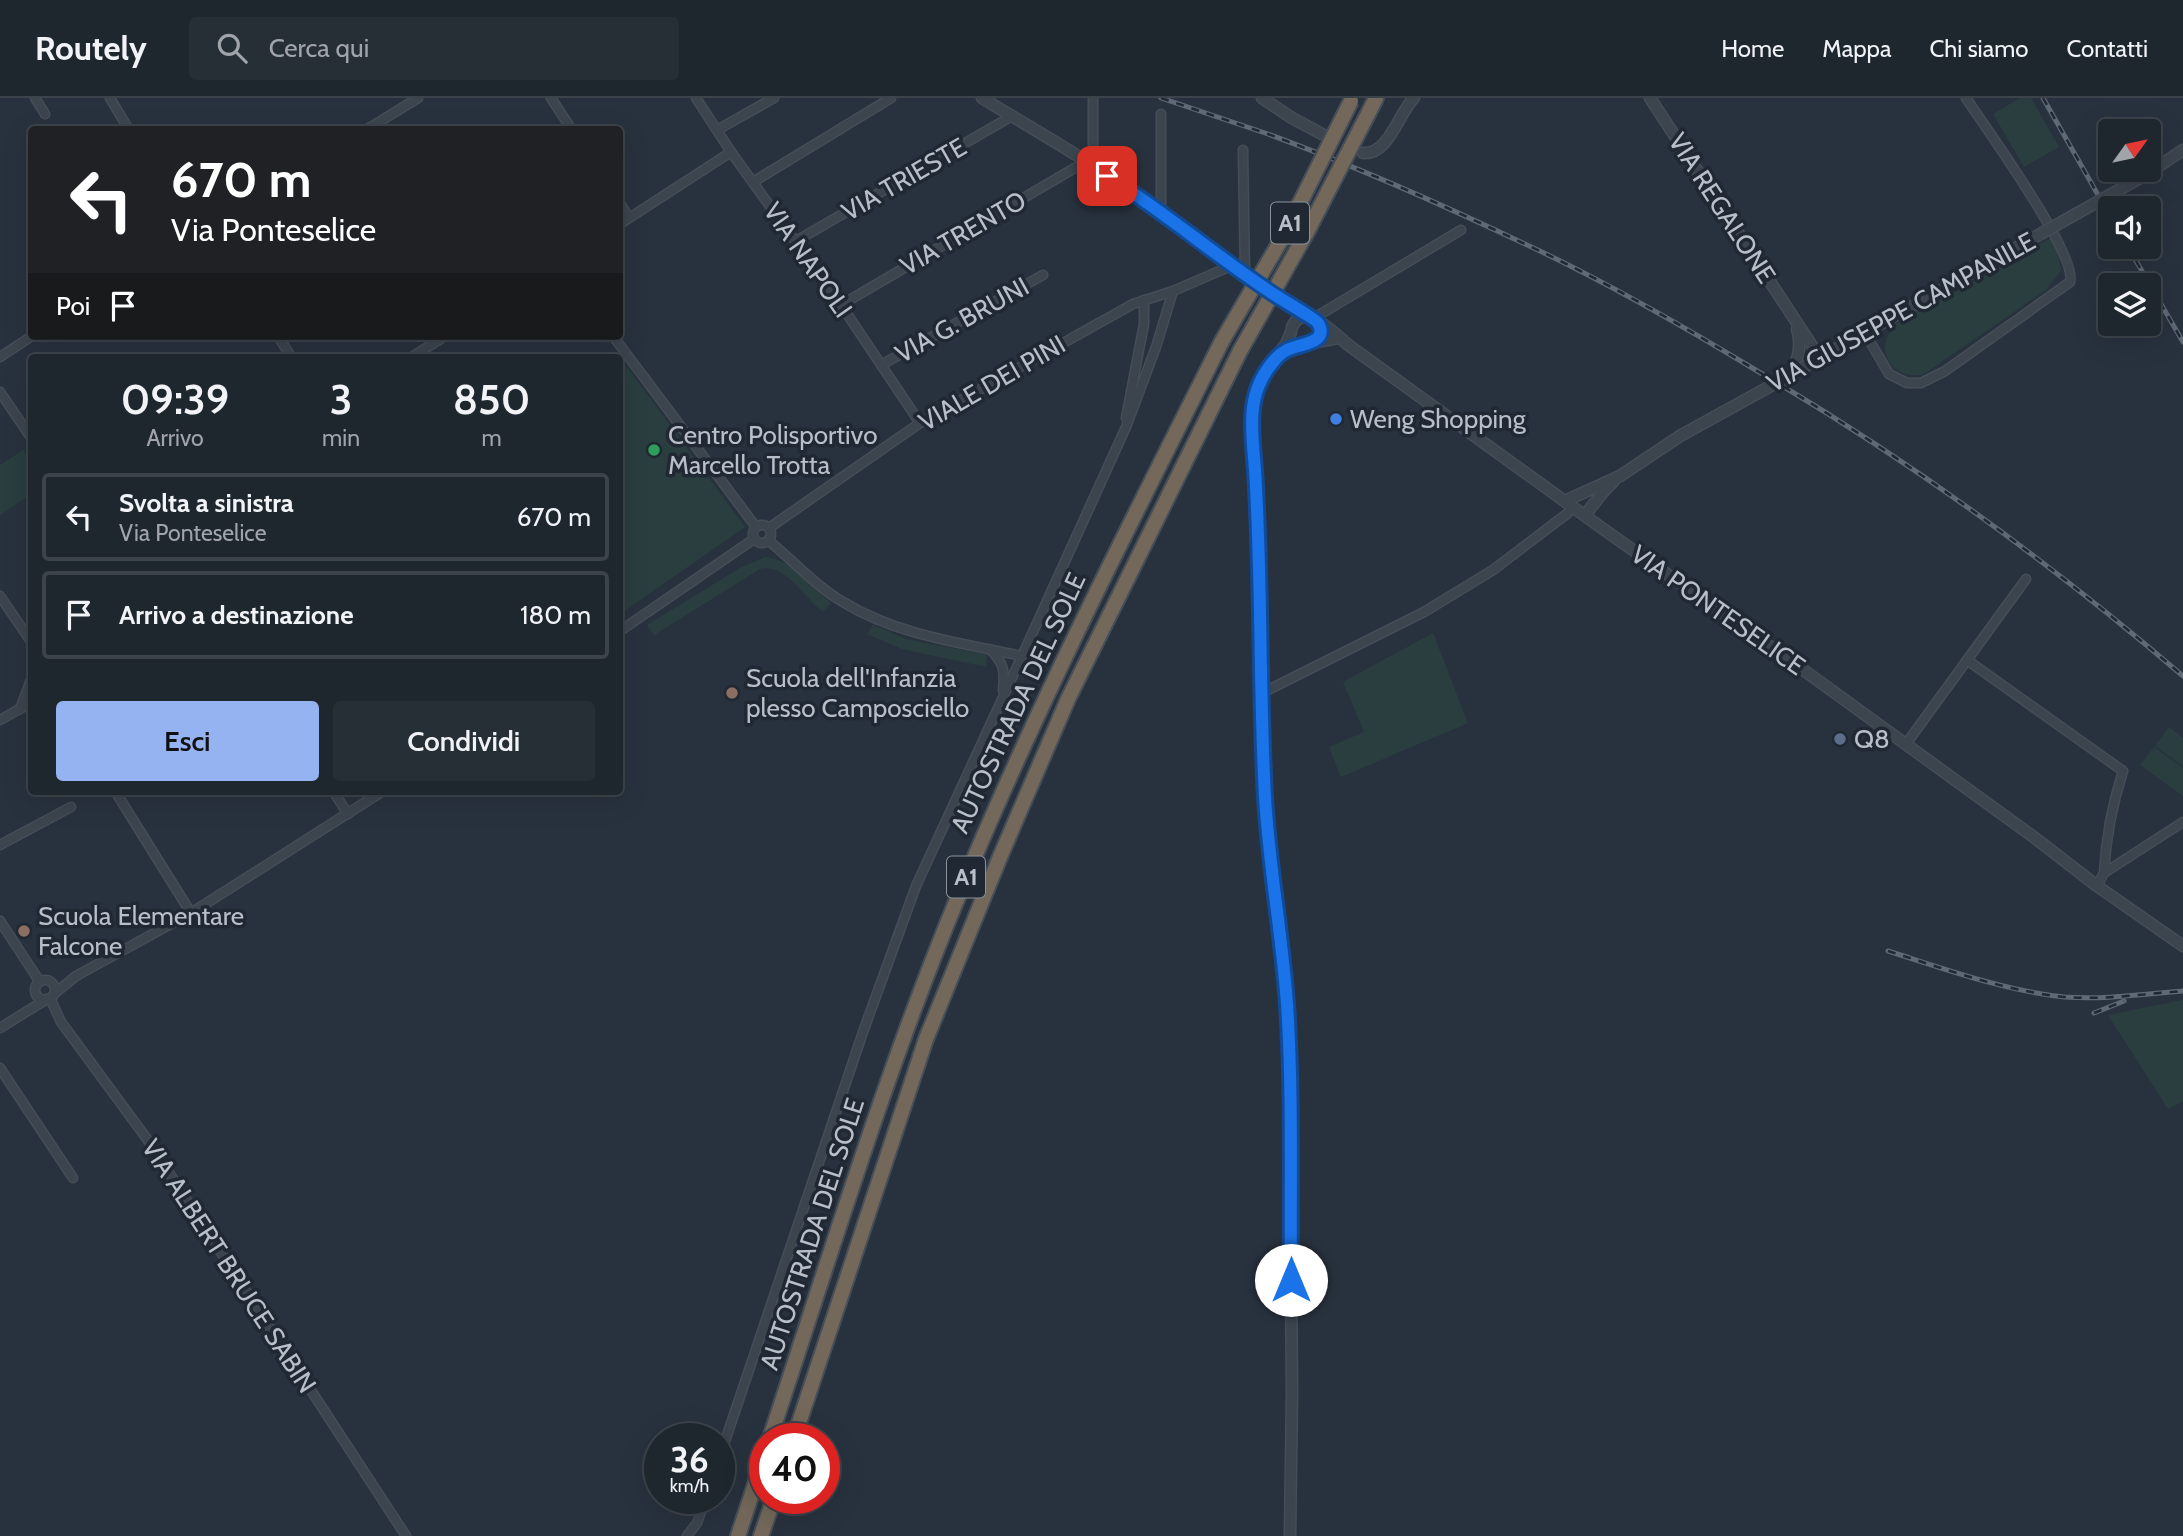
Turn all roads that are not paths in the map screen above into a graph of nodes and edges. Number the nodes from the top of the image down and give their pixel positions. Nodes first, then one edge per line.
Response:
1 (35, 98) edge
2 (110, 98) edge
3 (418, 98) edge
4 (551, 98) edge
5 (696, 98) edge
6 (774, 98) edge
7 (891, 98) edge
8 (982, 98) edge
9 (1093, 98) edge
10 (1262, 98) edge
11 (1376, 98) edge
12 (1415, 98) edge
13 (1650, 98) edge
14 (1966, 98) edge
15 (1352, 99) edge
16 (45, 114) dead end
17 (1161, 114) dead end
18 (1012, 116) junction
19 (127, 126) edge
20 (372, 126) edge
21 (569, 126) edge
22 (717, 130) junction
23 (1322, 134) dead end
24 (1243, 150) dead end
25 (2183, 150) edge
26 (731, 152) junction
27 (1363, 153) dead end
28 (1089, 165) junction
29 (753, 182) junction
30 (623, 208) edge
31 (1161, 215) junction
32 (629, 218) junction
33 (623, 222) edge
34 (1461, 230) dead end
35 (796, 242) junction
36 (1231, 266) junction
37 (1043, 275) dead end
38 (1245, 275) junction
39 (1172, 291) junction
40 (1144, 300) junction
41 (1287, 304) junction
42 (841, 305) junction
43 (1314, 319) junction
44 (1794, 319) junction
45 (1292, 329) junction
46 (1865, 333) junction
47 (1338, 338) junction
48 (28, 339) edge
49 (439, 340) edge
50 (616, 340) edge
51 (1309, 343) junction
52 (417, 354) edge
53 (1279, 355) junction
54 (0, 357) edge
55 (1819, 358) junction
56 (881, 365) junction
57 (1792, 374) junction
58 (0, 392) edge
59 (920, 423) junction
60 (1126, 427) junction
61 (28, 433) edge
62 (1620, 476) junction
63 (1565, 501) junction
64 (1568, 513) dead end
65 (1585, 515) junction
66 (756, 527) junction
67 (769, 528) junction
68 (754, 539) junction
69 (768, 540) junction
70 (2026, 579) dead end
71 (0, 596) edge
72 (623, 629) edge
73 (28, 637) edge
74 (990, 649) junction
75 (1022, 656) junction
76 (1967, 660) junction
77 (28, 688) edge
78 (1262, 693) junction
79 (1003, 697) junction
80 (28, 704) edge
81 (20, 709) junction
82 (0, 720) edge
83 (1906, 744) junction
84 (117, 795) edge
85 (336, 795) edge
86 (377, 795) edge
87 (71, 807) dead end
88 (348, 814) junction
89 (2183, 822) edge
90 (0, 845) edge
91 (2104, 873) junction
92 (2097, 886) junction
93 (191, 913) junction
94 (0, 920) edge
95 (2183, 946) edge
96 (76, 976) junction
97 (41, 983) junction
98 (50, 997) junction
99 (24, 1012) junction
100 (0, 1028) edge
101 (0, 1068) edge
102 (73, 1178) dead end
103 (731, 1423) edge
104 (775, 1423) edge
105 (799, 1423) edge
106 (749, 1503) edge
107 (700, 1514) edge
108 (769, 1514) edge
109 (406, 1536) edge
110 (687, 1536) edge
111 (738, 1536) edge
112 (761, 1536) edge
113 (1290, 1536) edge

1 - 16 street
2 - 19 street
3 - 20 street
4 - 21 street
5 - 22 street, VIA NAPOLI
6 - 22 street
7 - 29 street
8 - 18 street, VIA PONTESELICE
9 - 28 street
10 - 23 street
11 - 105 highway, AUTOSTRADA DEL SOLE / A1, bridge
12 - 27 street
13 - 44 street, VIA REGALONE
14 - 46 street
15 - 104 highway, AUTOSTRADA DEL SOLE / A1, bridge
17 - 31 street
18 - 28 street, VIA PONTESELICE
18 - 35 street, VIA TRIESTE
22 - 26 street, VIA NAPOLI
24 - 38 street
25 - 46 street, VIA GIUSEPPE CAMPANILE, bridge
26 - 29 street, VIA NAPOLI
26 - 32 street
28 - 31 street, VIA PONTESELICE
28 - 42 street, VIA TRENTO
29 - 35 street, VIA NAPOLI
30 - 32 street
31 - 36 street, VIA PONTESELICE
32 - 33 street
34 - 43 street
35 - 42 street, VIA NAPOLI
36 - 38 street, VIA PONTESELICE
36 - 39 street, VIALE DEI PINI
37 - 56 street, VIA G. BRUNI
38 - 41 street, VIA PONTESELICE
39 - 40 street, VIALE DEI PINI
39 - 60 street
40 - 59 street, VIALE DEI PINI
40 - 60 street
41 - 43 street, VIA PONTESELICE
41 - 45 street
42 - 56 street, VIA NAPOLI
43 - 45 street
43 - 47 street, VIA PONTESELICE
43 - 51 street
44 - 55 street, VIA REGALONE
44 - 57 street, VIA REGALONE
45 - 51 street
45 - 53 street
46 - 55 street, VIA GIUSEPPE CAMPANILE, bridge
47 - 51 street
47 - 63 street, VIA PONTESELICE
48 - 54 street
49 - 52 street
50 - 66 street
51 - 53 street
53 - 78 street
55 - 57 street, VIA GIUSEPPE CAMPANILE, bridge
56 - 59 street, VIA NAPOLI
57 - 62 street, VIA GIUSEPPE CAMPANILE, bridge
58 - 61 street
59 - 67 street, VIALE DEI PINI
60 - 75 street
62 - 63 street, VIA GIUSEPPE CAMPANILE
62 - 65 street, VIA GIUSEPPE CAMPANILE
63 - 65 street, VIA PONTESELICE
64 - 78 street
65 - 83 street, VIA PONTESELICE
66 - 67 street
66 - 68 street
67 - 69 street
68 - 69 street
68 - 72 street
69 - 74 street
70 - 76 street
71 - 73 street
74 - 75 street
74 - 79 street
75 - 79 street
76 - 83 street
76 - 91 street
77 - 81 street
78 - 113 street
79 - 103 street
80 - 81 street
81 - 82 street
83 - 92 street, VIA PONTESELICE
84 - 93 street
85 - 88 street
86 - 88 street
87 - 90 street
88 - 93 street
89 - 91 street
91 - 92 street
92 - 95 street, VIA PONTESELICE
93 - 96 street
94 - 97 street
96 - 97 street
96 - 98 street
97 - 98 street
97 - 98 street
97 - 99 street
98 - 99 street
98 - 109 street, VIA ALBERT BRUCE SABIN
99 - 100 street
101 - 102 street
106 - 111 highway
107 - 110 street
108 - 112 highway

